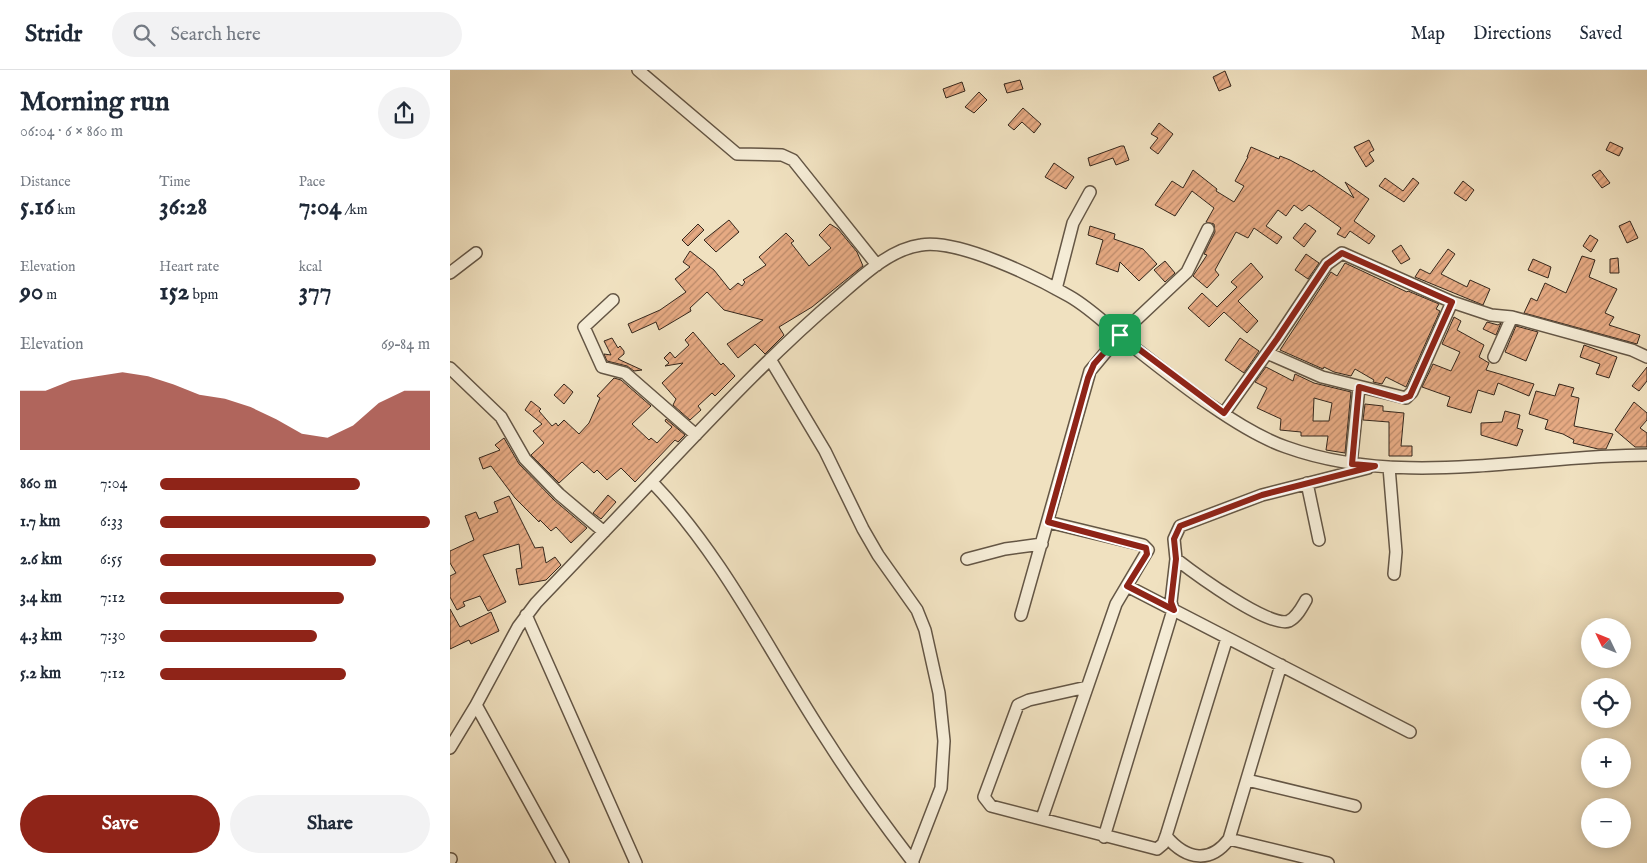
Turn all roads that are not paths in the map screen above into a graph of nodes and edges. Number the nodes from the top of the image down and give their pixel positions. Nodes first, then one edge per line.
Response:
1 (638, 70) edge
2 (1090, 192) dead end
3 (1208, 229) dead end
4 (476, 253) dead end
5 (877, 265) junction
6 (450, 273) edge
7 (1056, 289) junction
8 (613, 300) dead end
9 (1452, 302) junction
10 (1512, 318) junction
11 (1120, 335) junction
12 (1267, 354) junction
13 (1494, 357) dead end
14 (1647, 357) edge
15 (770, 359) junction
16 (450, 368) edge
17 (1359, 387) junction
18 (1224, 413) junction
19 (696, 435) junction
20 (1647, 455) edge
21 (1352, 464) junction
22 (1375, 466) junction
23 (1388, 467) junction
24 (652, 482) junction
25 (1307, 483) junction
26 (1048, 522) junction
27 (604, 532) junction
28 (1319, 540) dead end
29 (1042, 544) junction
30 (967, 559) dead end
31 (1176, 559) junction
32 (1394, 574) dead end
33 (1127, 586) junction
34 (1306, 600) dead end
35 (1174, 610) junction
36 (526, 615) junction
37 (1021, 615) dead end
38 (1228, 638) junction
39 (1281, 665) junction
40 (1087, 687) junction
41 (476, 705) junction
42 (1410, 732) dead end
43 (450, 748) edge
44 (1247, 780) junction
45 (1355, 806) dead end
46 (1042, 818) junction
47 (1166, 836) junction
48 (1104, 837) junction
49 (1229, 839) junction
50 (562, 863) edge
51 (636, 863) edge
52 (912, 863) edge
53 (1328, 863) edge

1 - 5 street
2 - 7 street
3 - 11 street
4 - 6 street
5 - 7 street
5 - 15 street
7 - 11 street
8 - 19 street
9 - 10 street
9 - 12 street
9 - 17 street
10 - 13 street
10 - 14 street
11 - 18 street
11 - 26 street
12 - 17 street
12 - 18 street
15 - 19 street
15 - 52 street
16 - 27 street
17 - 21 street
18 - 21 street
19 - 24 street
20 - 23 street
21 - 22 street
22 - 23 street
22 - 25 street
23 - 32 street
24 - 27 street
24 - 52 street
25 - 28 street
25 - 31 street
26 - 29 street
26 - 33 street
27 - 36 street
29 - 30 street
29 - 37 street
31 - 34 street
31 - 35 street
33 - 35 street
33 - 40 street
35 - 38 street
35 - 48 street
36 - 41 street
36 - 51 street
38 - 39 street
38 - 47 street
39 - 42 street
39 - 44 street
40 - 46 street
40 - 46 street
41 - 43 street
41 - 50 street
44 - 45 street
44 - 49 street
46 - 48 street
47 - 48 street
47 - 49 street
49 - 53 street

